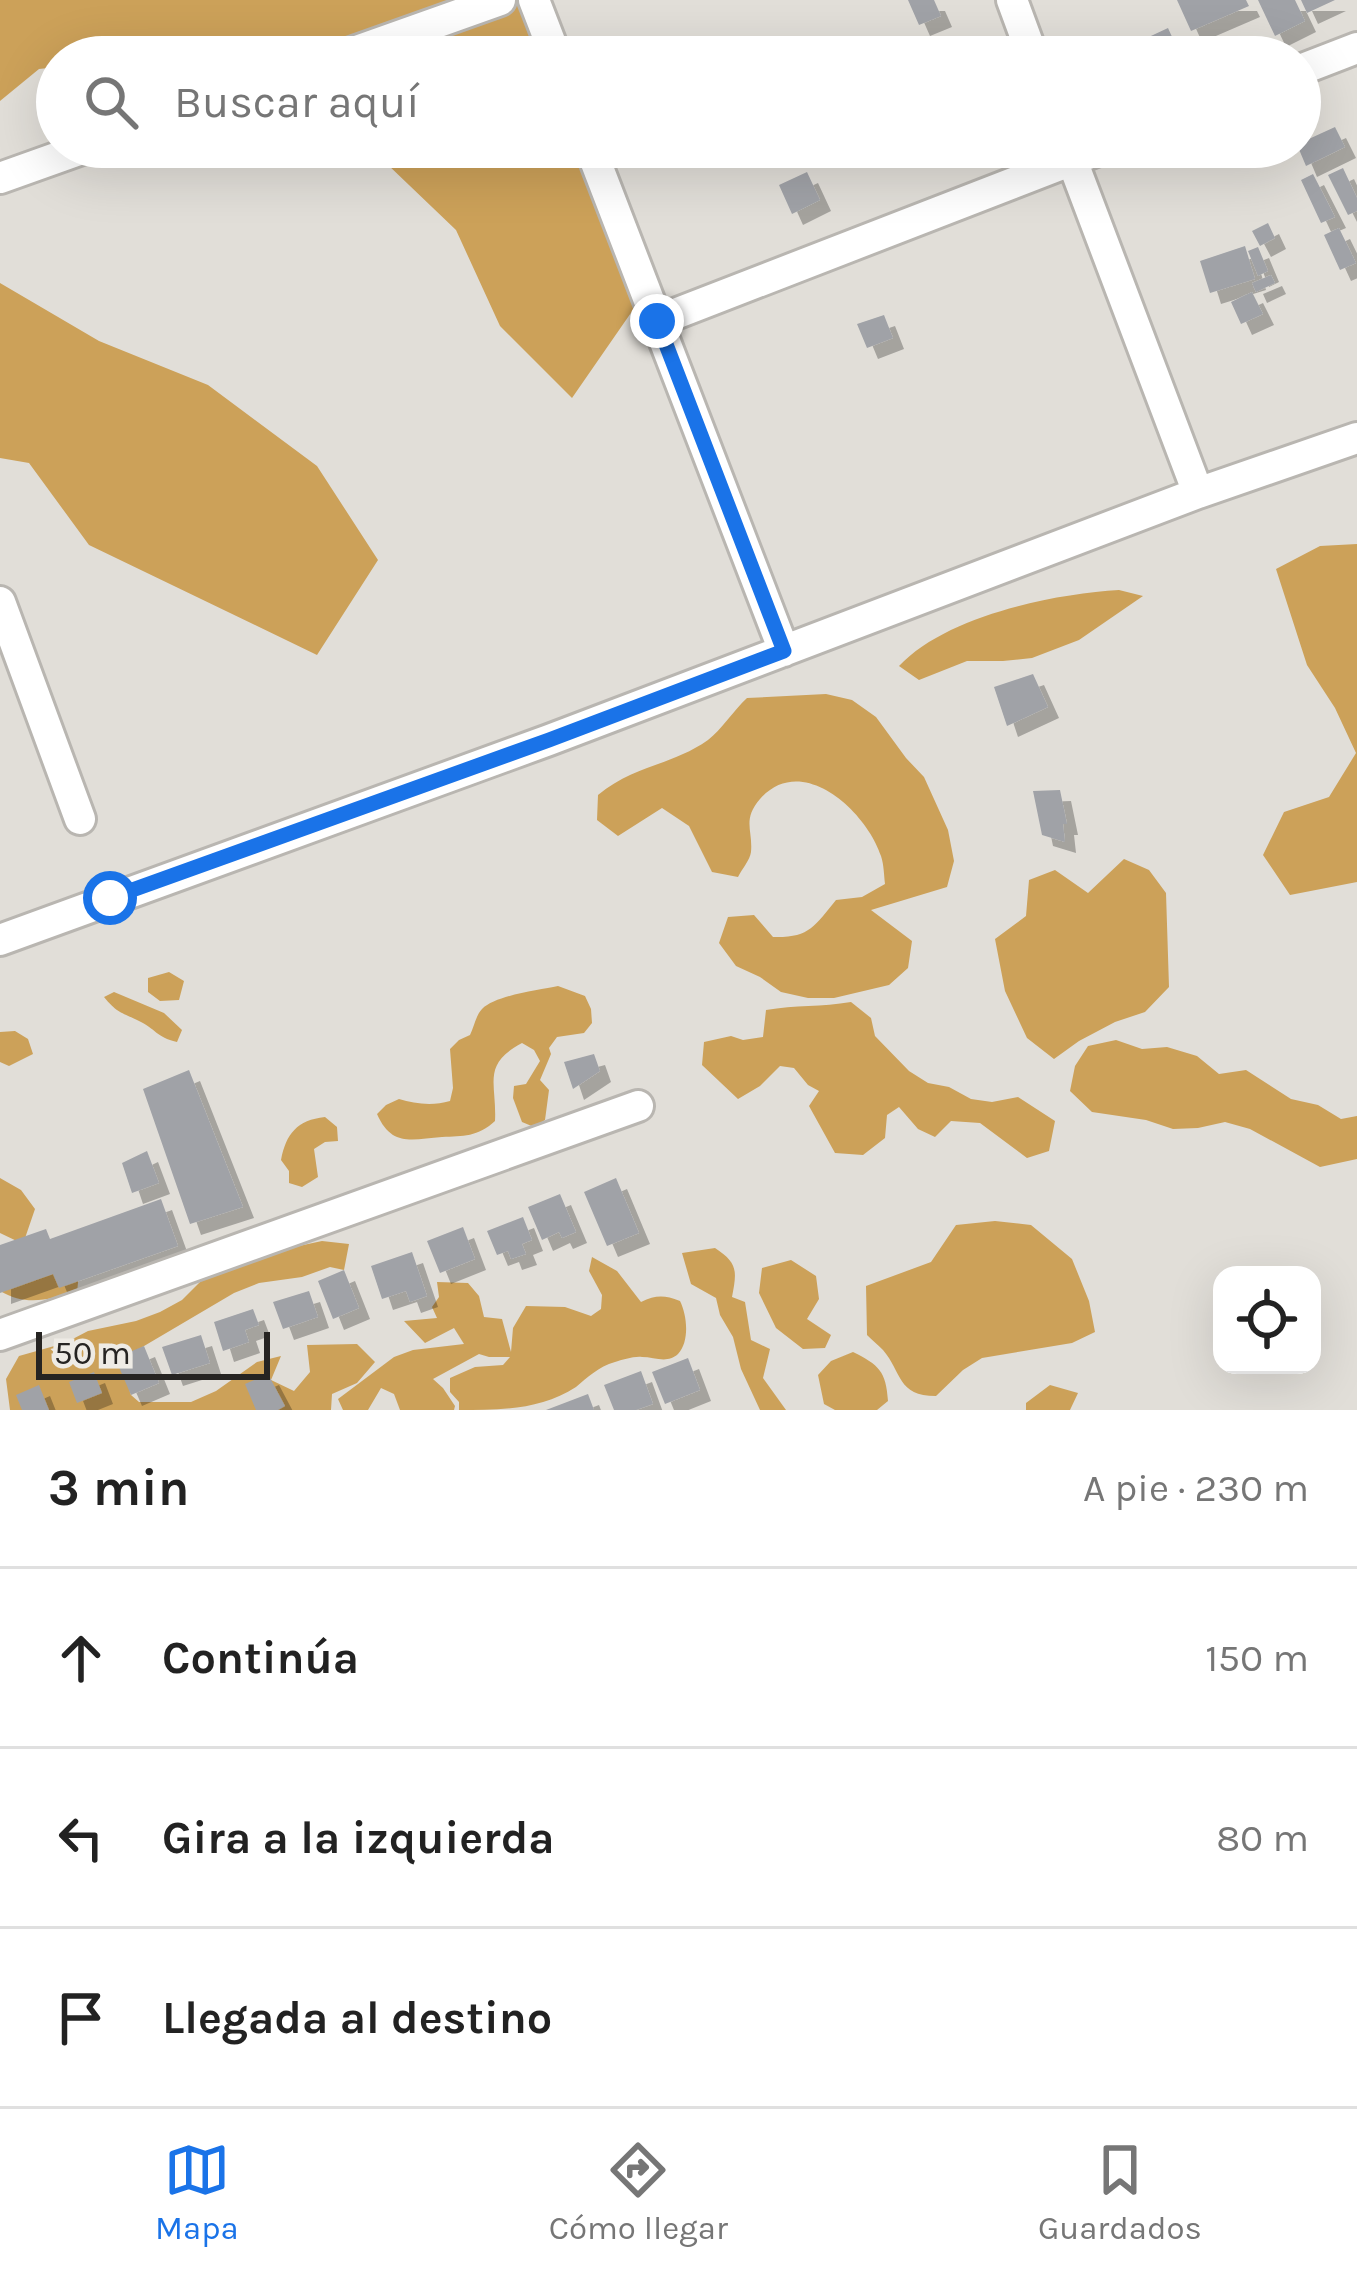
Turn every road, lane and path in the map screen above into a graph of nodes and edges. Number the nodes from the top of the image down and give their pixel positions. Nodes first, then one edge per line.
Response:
1 (500, 0) edge
2 (534, 0) edge
3 (1012, 0) edge
4 (399, 36) edge
5 (548, 36) edge
6 (1025, 36) edge
7 (1357, 48) edge
8 (1321, 62) edge
9 (36, 165) edge
10 (598, 168) edge
11 (1034, 168) edge
12 (1074, 168) edge
13 (0, 178) edge
14 (657, 321) junction
15 (1357, 438) edge
16 (1198, 493) junction
17 (0, 602) edge
18 (784, 651) junction
19 (80, 819) dead end
20 (0, 940) edge
21 (638, 1106) dead end
22 (0, 1335) edge

1 - 4 street
2 - 5 street
3 - 6 street
7 - 8 street
9 - 13 street
10 - 14 street
11 - 14 street
12 - 16 street
14 - 18 street
15 - 16 street
16 - 18 street
17 - 19 street
18 - 20 street
21 - 22 street

